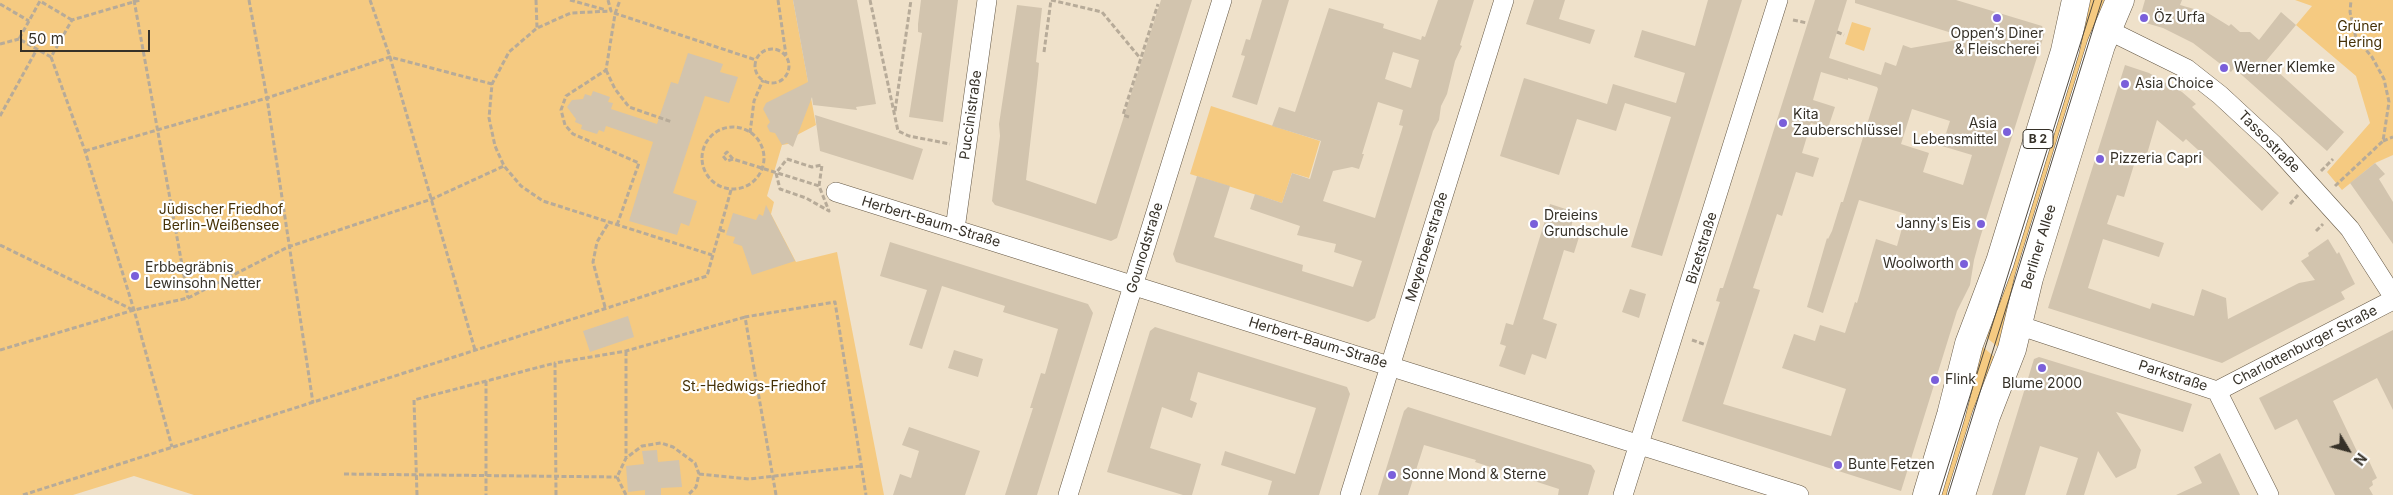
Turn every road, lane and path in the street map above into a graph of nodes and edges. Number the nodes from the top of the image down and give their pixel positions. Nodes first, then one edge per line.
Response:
1 (140, 0) edge
2 (249, 0) edge
3 (370, 0) edge
4 (536, 0) edge
5 (570, 0) edge
6 (608, 0) edge
7 (620, 0) edge
8 (778, 0) edge
9 (870, 0) edge
10 (911, 0) edge
11 (987, 0) edge
12 (1051, 0) edge
13 (1222, 0) edge
14 (1504, 0) edge
15 (1778, 0) edge
16 (2120, 0) edge
17 (2351, 0) edge
18 (40, 1) edge
19 (134, 1) edge
20 (2073, 1) edge
21 (0, 4) edge
22 (1158, 4) dead end
23 (611, 11) junction
24 (615, 14) junction
25 (72, 20) junction
26 (1793, 20) dead end
27 (29, 21) junction
28 (1808, 24) dead end
29 (537, 28) junction
30 (2108, 30) junction
31 (1837, 32) dead end
32 (1844, 35) dead end
33 (19, 39) junction
34 (0, 44) edge
35 (37, 49) junction
36 (1044, 52) dead end
37 (786, 55) junction
38 (51, 57) junction
39 (390, 57) junction
40 (1140, 59) junction
41 (756, 60) junction
42 (606, 70) junction
43 (763, 80) junction
44 (492, 84) junction
45 (267, 98) junction
46 (894, 114) junction
47 (0, 116) edge
48 (1129, 117) dead end
49 (672, 122) dead end
50 (159, 132) junction
51 (750, 133) junction
52 (2393, 137) edge
53 (2383, 141) junction
54 (950, 144) dead end
55 (85, 151) junction
56 (733, 159) dead end
57 (2333, 159) dead end
58 (822, 165) dead end
59 (504, 166) junction
60 (762, 168) junction
61 (2321, 172) dead end
62 (776, 173) junction
63 (2334, 187) dead end
64 (828, 189) joint
65 (731, 190) junction
66 (432, 199) junction
67 (829, 211) dead end
68 (609, 222) junction
69 (617, 225) junction
70 (956, 229) junction
71 (720, 230) junction
72 (727, 232) dead end
73 (0, 245) edge
74 (288, 247) junction
75 (712, 255) junction
76 (1134, 284) junction
77 (2393, 296) edge
78 (188, 298) junction
79 (2393, 300) edge
80 (605, 307) junction
81 (134, 310) junction
82 (745, 317) junction
83 (2018, 325) junction
84 (1692, 340) dead end
85 (1706, 345) dead end
86 (0, 350) edge
87 (475, 350) junction
88 (626, 351) junction
89 (555, 363) junction
90 (1390, 365) junction
91 (486, 380) junction
92 (2217, 391) junction
93 (313, 403) junction
94 (1640, 445) junction
95 (172, 447) junction
96 (626, 458) junction
97 (860, 466) junction
98 (344, 474) dead end
99 (699, 474) junction
100 (417, 475) junction
101 (486, 476) junction
102 (556, 476) junction
103 (617, 477) junction
104 (773, 477) junction
105 (23, 495) edge
106 (418, 495) edge
107 (486, 495) edge
108 (556, 495) edge
109 (626, 495) edge
110 (688, 495) edge
111 (776, 495) edge
112 (866, 495) edge
113 (1068, 495) edge
114 (1350, 495) edge
115 (1623, 495) edge
116 (1799, 495) edge
117 (1927, 495) edge
118 (1961, 495) edge
119 (2269, 495) edge

1 - 19 path
2 - 45 path
3 - 39 path
4 - 29 path
5 - 23 path
6 - 23 path
7 - 24 path
8 - 37 path
9 - 46 path
10 - 46 path
11 - 70 street, Puccinistraße
12 - 36 path
12 - 40 path
13 - 76 street, Gounodstraße
14 - 90 street, Meyerbeerstraße
15 - 94 street, Bizetstraße
16 - 30 main road, Berliner Allee / B 2
17 - 53 path
18 - 25 path
18 - 27 path
19 - 25 path
19 - 50 path
20 - 117 main road, B 2
21 - 27 path
22 - 40 path
23 - 24 path
23 - 29 path
24 - 41 path
24 - 42 path
25 - 38 path
26 - 28 path
27 - 33 path
29 - 44 path
30 - 77 street, Tassostraße
30 - 83 main road, Berliner Allee / B 2
31 - 32 path
33 - 34 path
33 - 35 path
35 - 38 path
35 - 47 path
37 - 41 path
37 - 43 path
38 - 55 path
39 - 44 path
39 - 45 path
39 - 66 path
40 - 48 path
41 - 43 path
42 - 49 path
42 - 69 path
43 - 51 path
44 - 59 path
45 - 50 path
45 - 74 path
46 - 54 path
50 - 55 path
50 - 78 path
51 - 60 path
51 - 65 path
52 - 53 path
53 - 63 path
55 - 81 path
56 - 60 path
57 - 61 path
58 - 62 path
59 - 66 path
59 - 68 path
60 - 62 path
60 - 65 path
62 - 64 path
62 - 67 path
64 - 70 street, Herbert-Baum-Straße
65 - 71 path
66 - 74 path
66 - 87 path
68 - 69 path
68 - 80 path
69 - 75 path
70 - 76 street, Herbert-Baum-Straße
71 - 72 path
71 - 75 path
73 - 81 path
74 - 78 path
74 - 93 path
75 - 80 path
76 - 90 street, Herbert-Baum-Straße
76 - 113 street, Gounodstraße
78 - 81 path
79 - 92 street, Charlottenburger Straße
80 - 87 path
81 - 86 path
81 - 95 path
82 - 88 path
82 - 97 path
82 - 104 path
83 - 92 street, Parkstraße
83 - 118 main road, Berliner Allee / B 2
84 - 85 path
87 - 93 path
88 - 89 path
88 - 96 path
89 - 91 path
89 - 102 path
90 - 94 street, Herbert-Baum-Straße
90 - 114 street, Meyerbeerstraße
91 - 100 path
91 - 101 path
92 - 119 street, Parkstraße
93 - 95 path
94 - 115 street, Bizetstraße
94 - 116 street, Herbert-Baum-Straße
95 - 105 path
96 - 99 path
96 - 103 path
97 - 104 path
97 - 112 path
98 - 100 path
99 - 104 path
99 - 110 path
100 - 101 path
100 - 106 path
101 - 102 path
101 - 107 path
102 - 103 path
102 - 108 path
103 - 109 path
104 - 111 path

